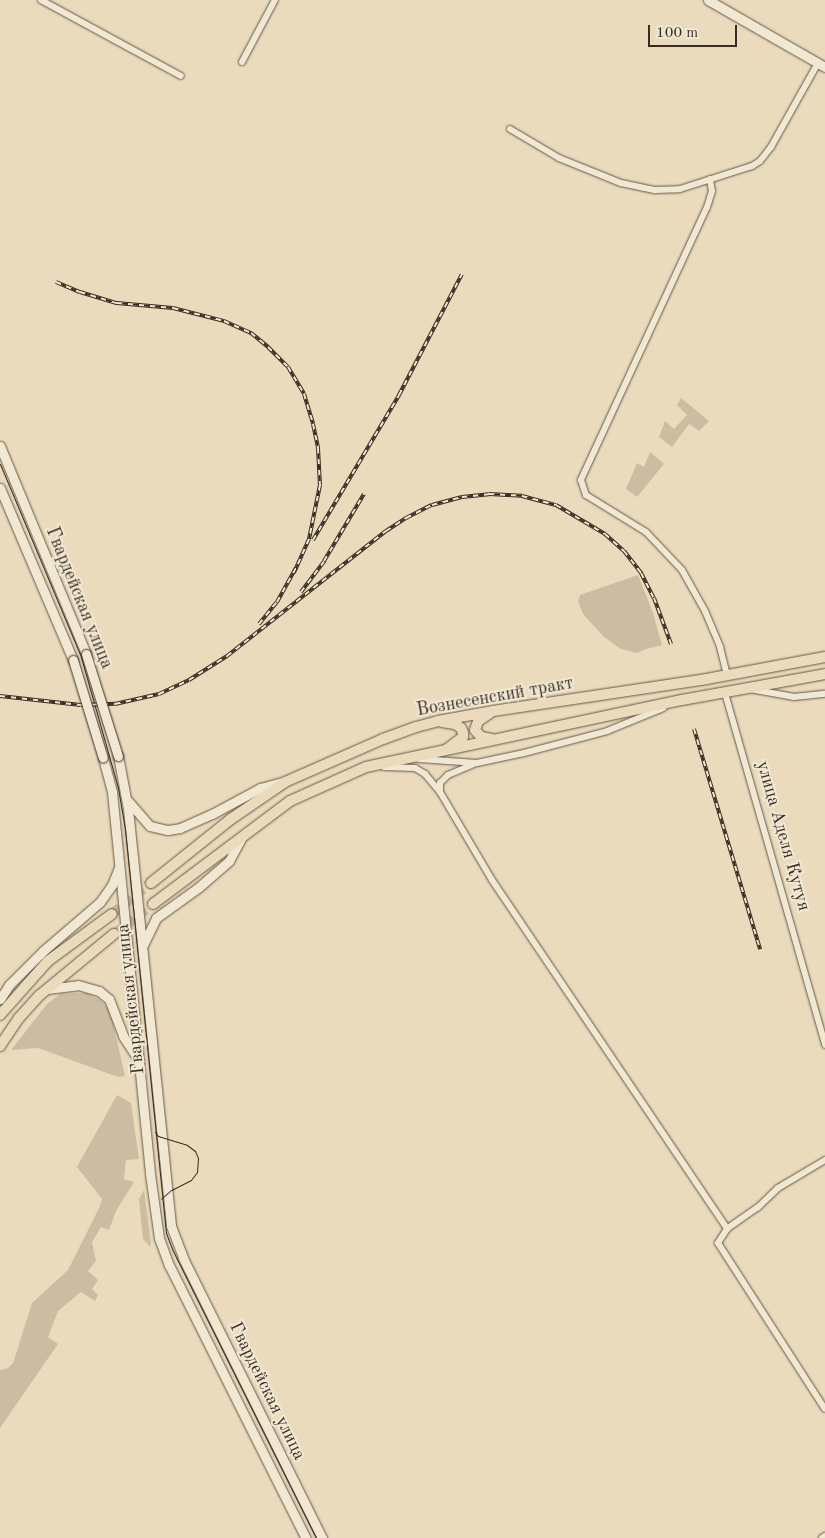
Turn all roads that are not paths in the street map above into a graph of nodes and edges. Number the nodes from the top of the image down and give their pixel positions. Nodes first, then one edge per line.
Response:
1 (41, 0) edge
2 (275, 0) edge
3 (708, 0) edge
4 (242, 62) dead end
5 (822, 65) edge
6 (181, 76) dead end
7 (510, 129) dead end
8 (710, 179) junction
9 (0, 447) edge
10 (0, 488) edge
11 (825, 657) edge
12 (825, 674) edge
13 (728, 675) junction
14 (747, 688) junction
15 (725, 693) junction
16 (825, 694) edge
17 (682, 700) junction
18 (493, 711) junction
19 (438, 721) junction
20 (510, 738) junction
21 (442, 752) junction
22 (406, 758) junction
23 (477, 763) junction
24 (366, 767) junction
25 (285, 782) junction
26 (440, 792) junction
27 (126, 800) junction
28 (240, 838) junction
29 (119, 868) junction
30 (152, 883) tunnel mouth
31 (153, 904) tunnel mouth
32 (112, 914) tunnel mouth
33 (114, 934) tunnel mouth
34 (142, 945) junction
35 (47, 989) junction
36 (0, 999) edge
37 (0, 1015) edge
38 (0, 1046) edge
39 (825, 1046) edge
40 (140, 1062) junction
41 (825, 1160) edge
42 (727, 1228) junction
43 (226, 1343) junction
44 (212, 1350) junction
45 (825, 1409) edge
46 (306, 1538) edge
47 (322, 1538) edge

1 - 6 street
2 - 4 street
3 - 5 main road
5 - 8 street
7 - 8 street
8 - 13 street
9 - 27 main road, Гвардейская улица, bridge
10 - 29 main road, Гвардейская улица, bridge
11 - 13 main road, Вознесенский тракт
12 - 14 main road
13 - 18 main road, Вознесенский тракт
14 - 15 main road
14 - 16 street
15 - 17 main road
15 - 39 street, улица Аделя Кутуя
17 - 20 main road
17 - 23 street
18 - 19 main road, Вознесенский тракт
18 - 20 main road
19 - 21 main road
19 - 25 main road, Вознесенский тракт
20 - 21 main road
21 - 22 main road
22 - 23 street
22 - 24 main road
23 - 26 street
24 - 26 street
24 - 28 main road
25 - 27 main road
25 - 30 main road, Вознесенский тракт
26 - 42 street
27 - 34 main road, Гвардейская улица
28 - 31 main road
28 - 34 main road
29 - 36 main road
29 - 40 main road, Гвардейская улица
32 - 37 main road
33 - 35 main road
34 - 43 main road, Гвардейская улица
35 - 38 main road
35 - 40 main road
40 - 44 main road, Гвардейская улица
41 - 42 street
42 - 45 street
43 - 44 main road
43 - 47 main road, Гвардейская улица
44 - 46 main road, Гвардейская улица

